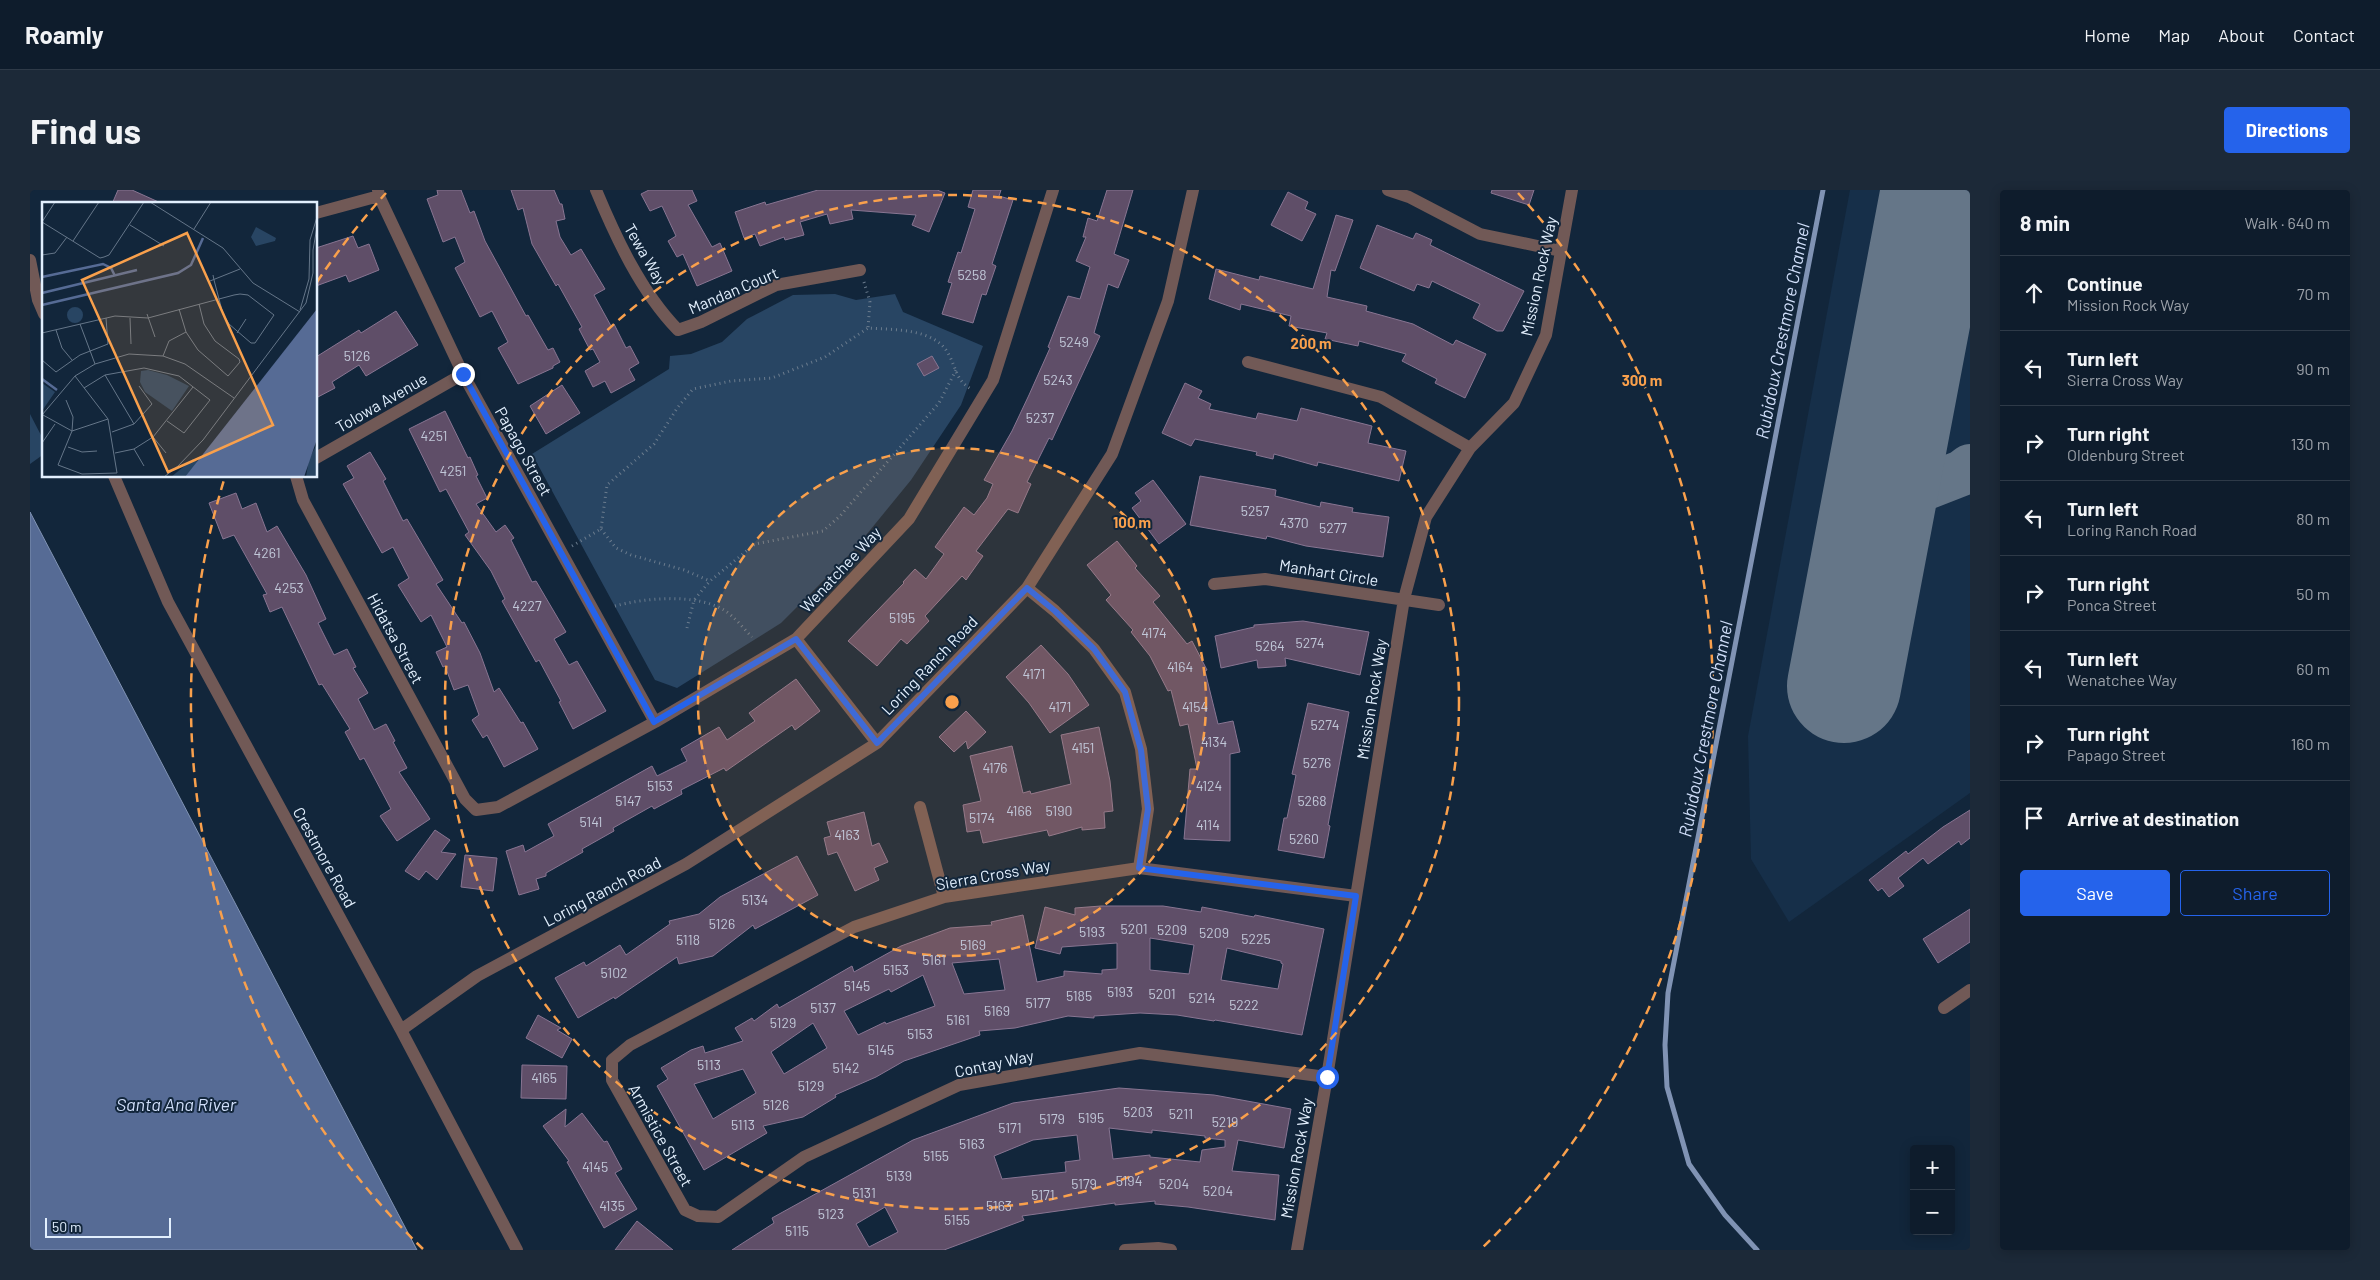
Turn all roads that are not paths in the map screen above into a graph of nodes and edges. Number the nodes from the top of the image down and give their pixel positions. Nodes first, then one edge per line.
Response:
1 (596, 190) edge
2 (1053, 190) edge
3 (1193, 190) edge
4 (1388, 190) edge
5 (1572, 190) edge
6 (379, 193) edge
7 (318, 212) edge
8 (1561, 251) junction
9 (30, 260) edge
10 (860, 270) road end
11 (42, 309) edge
12 (678, 330) joint
13 (1248, 362) dead end
14 (463, 374) junction
15 (1470, 448) junction
16 (318, 457) edge
17 (115, 478) edge
18 (297, 478) edge
19 (1214, 584) dead end
20 (1027, 588) junction
21 (1404, 599) junction
22 (1439, 605) dead end
23 (796, 639) junction
24 (654, 722) junction
25 (877, 743) junction
26 (920, 807) dead end
27 (476, 810) joint
28 (1139, 868) junction
29 (1356, 896) junction
30 (944, 897) junction
31 (1970, 990) edge
32 (1944, 1008) dead end
33 (401, 1030) junction
34 (612, 1060) joint
35 (1327, 1077) junction
36 (698, 1216) joint
37 (517, 1250) edge
38 (1125, 1250) edge
39 (1171, 1250) edge
40 (1296, 1250) edge

1 - 12 street, Tewa Way
2 - 23 street, Wenatchee Way
3 - 20 street, Loring Ranch Road
4 - 8 street
5 - 8 street, Mission Rock Way
6 - 7 street
6 - 14 street, Papago Street
8 - 15 street, Mission Rock Way
9 - 11 street
10 - 12 street, Mandan Court
13 - 15 street
14 - 16 street, Tolowa Avenue
14 - 24 street, Papago Street
15 - 21 street, Mission Rock Way
17 - 33 street, Crestmore Road
18 - 27 street, Hidatsa Street
19 - 21 street, Manhart Circle
20 - 25 street, Loring Ranch Road
20 - 28 street
21 - 22 street, Manhart Circle
21 - 29 street, Mission Rock Way
23 - 24 street, Wenatchee Way
23 - 25 street
24 - 27 street, Wenatchee Way
25 - 33 street, Loring Ranch Road
26 - 30 street
28 - 29 street, Sierra Cross Way
28 - 30 street, Sierra Cross Way
29 - 35 street, Mission Rock Way
30 - 34 street, Sierra Cross Way
31 - 32 street
33 - 37 street, Crestmore Road
34 - 36 street, Armistice Street
35 - 36 street, Contay Way
35 - 40 street, Mission Rock Way
38 - 39 street

